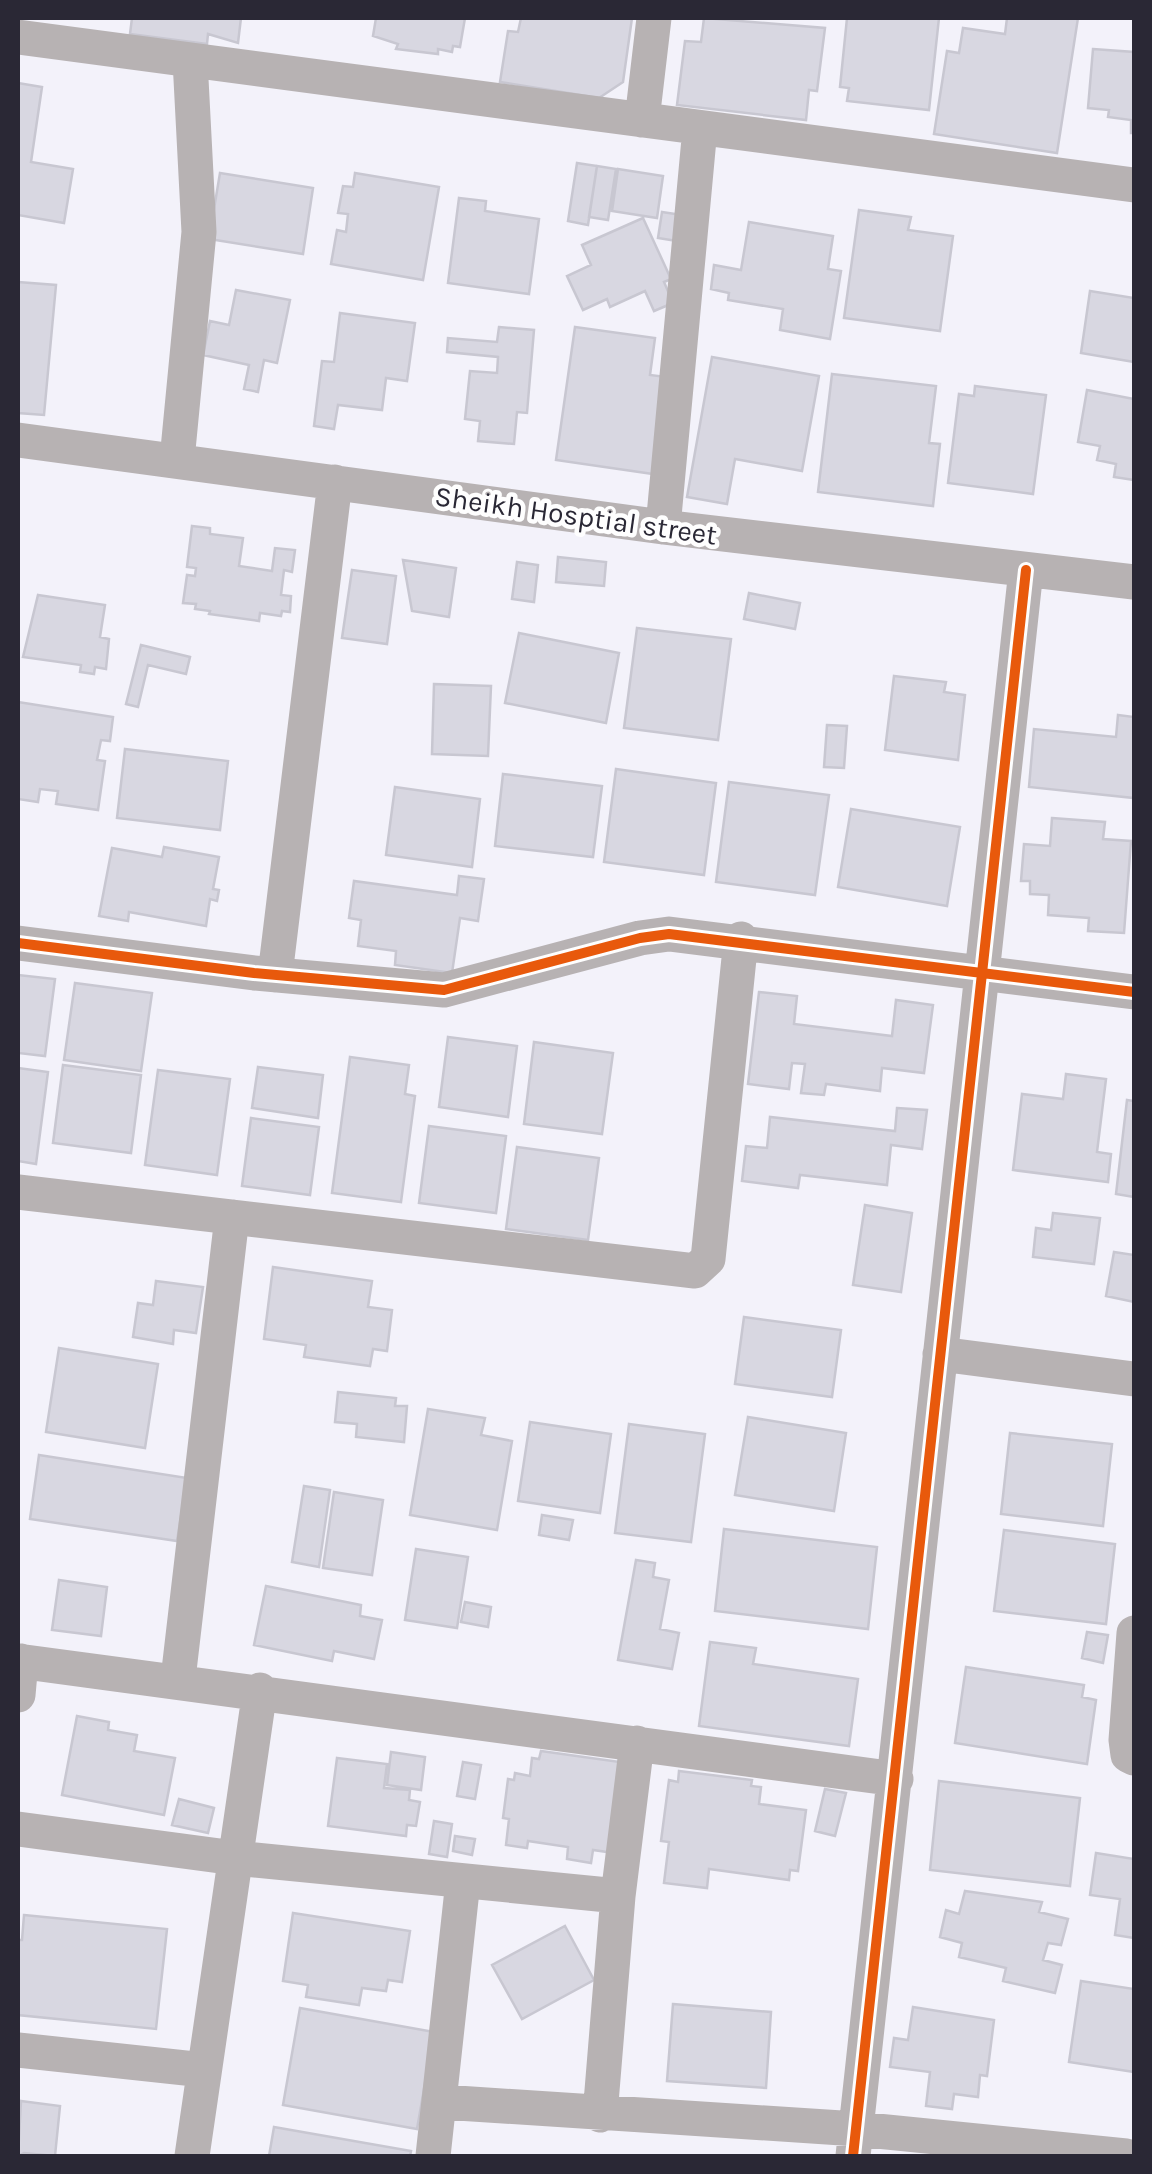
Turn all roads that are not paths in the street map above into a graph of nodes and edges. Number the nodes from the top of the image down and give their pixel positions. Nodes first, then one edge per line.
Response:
1 (654, 18) edge
2 (18, 37) edge
3 (190, 60) junction
4 (642, 120) junction
5 (700, 128) junction
6 (1134, 185) edge
7 (18, 440) edge
8 (176, 460) junction
9 (335, 482) junction
10 (663, 528) junction
11 (1026, 570) junction
12 (1134, 582) edge
13 (741, 940) junction
14 (18, 943) edge
15 (982, 974) junction
16 (275, 975) junction
17 (1134, 992) edge
18 (18, 1192) edge
19 (232, 1217) junction
20 (940, 1354) junction
21 (1134, 1379) edge
22 (1134, 1633) edge
23 (19, 1672) edge
24 (178, 1679) junction
25 (260, 1690) junction
26 (637, 1743) junction
27 (1134, 1758) edge
28 (896, 1779) junction
29 (18, 1829) edge
30 (235, 1858) junction
31 (463, 1881) junction
32 (618, 1896) junction
33 (18, 2050) edge
34 (204, 2070) junction
35 (442, 2102) junction
36 (600, 2115) junction
37 (855, 2143) edge
38 (192, 2156) edge
39 (433, 2156) edge
40 (1126, 2156) edge

1 - 4 street
2 - 3 street
3 - 4 street
3 - 8 street
4 - 5 street
5 - 6 street
5 - 10 street
7 - 8 street, Sheikh Hosptial street
8 - 9 street, Sheikh Hosptial street
9 - 10 street, Sheikh Hosptial street
9 - 16 street
10 - 11 street, Sheikh Hosptial street
11 - 12 street, Sheikh Hosptial street
11 - 15 street
13 - 15 street
13 - 16 street
13 - 19 street
14 - 16 street
15 - 17 street
15 - 20 street
18 - 19 street
19 - 24 street
20 - 21 street
20 - 28 street
22 - 27 street
23 - 24 street
24 - 25 street
25 - 26 street
25 - 30 street
26 - 28 street
26 - 32 street
28 - 37 street
29 - 30 street
30 - 31 street
30 - 34 street
31 - 32 street
31 - 35 street
32 - 36 street
33 - 34 street
34 - 38 street
35 - 36 street
35 - 39 street
36 - 37 street
37 - 40 street

